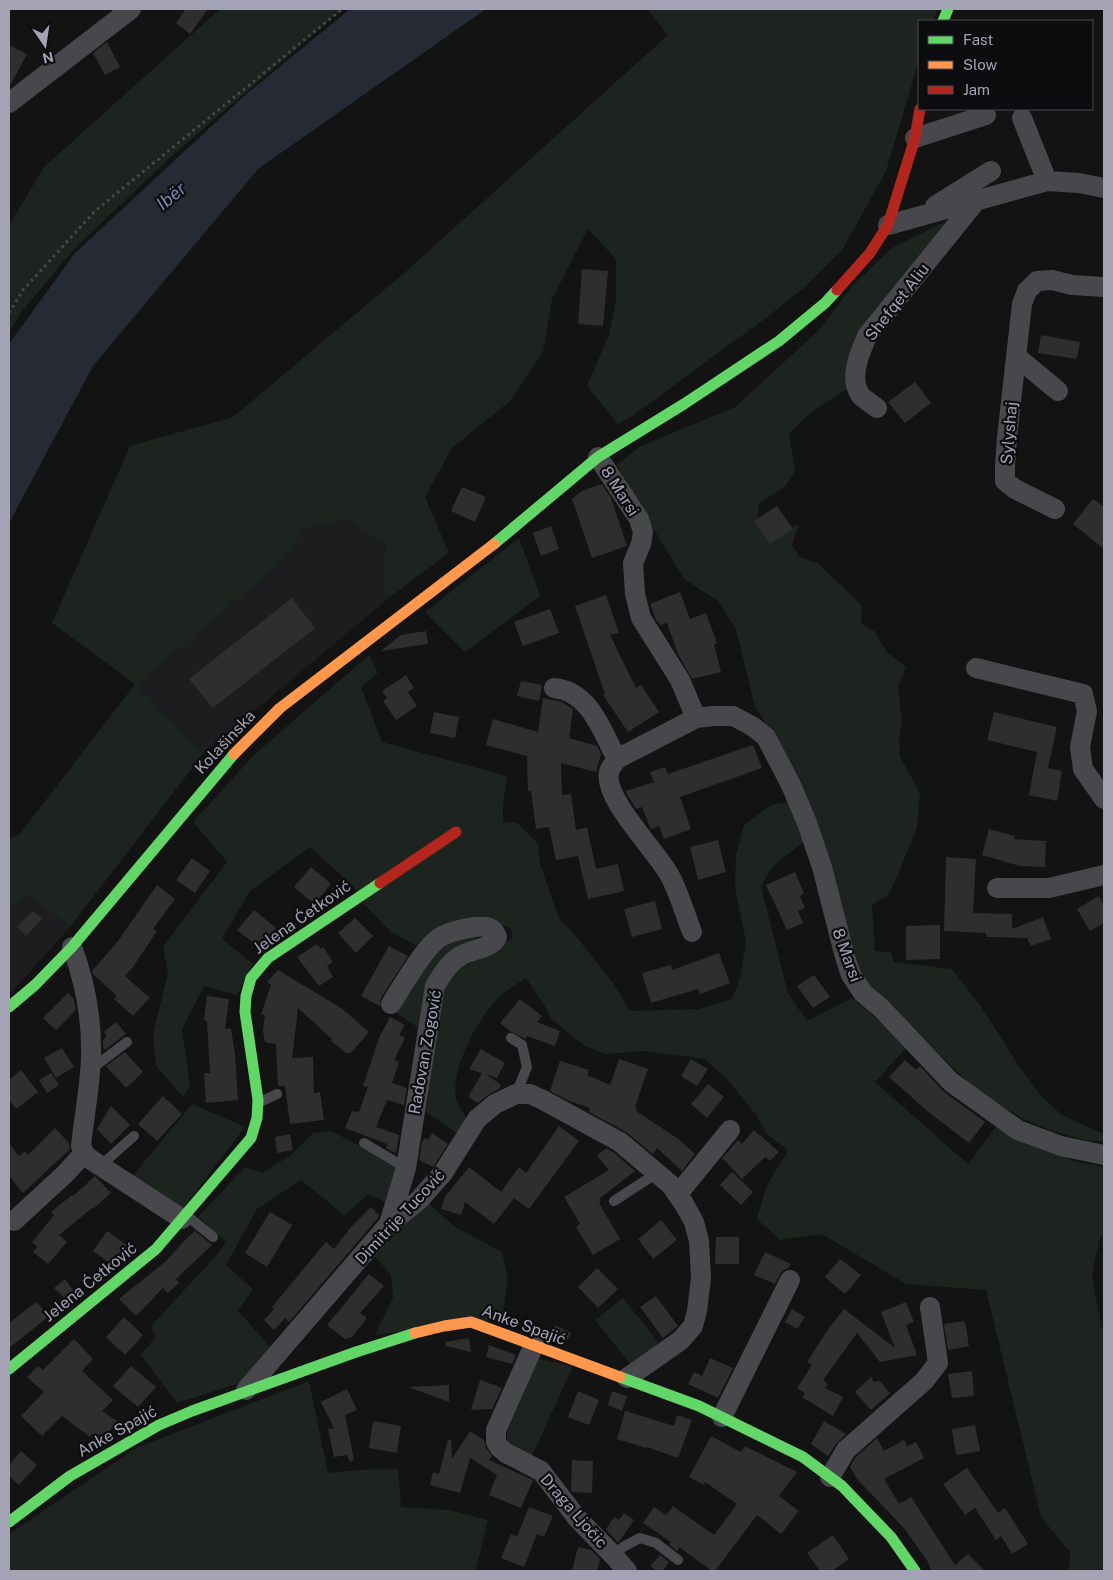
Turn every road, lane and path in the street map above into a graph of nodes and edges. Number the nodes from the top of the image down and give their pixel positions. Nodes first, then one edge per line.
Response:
1 (131, 9) edge
2 (342, 9) edge
3 (12, 95) edge
4 (920, 110) edge
5 (986, 115) dead end
6 (1022, 118) dead end
7 (915, 138) junction
8 (991, 171) dead end
9 (1046, 181) junction
10 (1104, 188) edge
11 (976, 201) junction
12 (918, 216) junction
13 (888, 225) junction
14 (1104, 287) edge
15 (9, 313) edge
16 (1017, 357) junction
17 (1058, 391) dead end
18 (877, 408) dead end
19 (598, 457) junction
20 (1055, 509) dead end
21 (976, 668) dead end
22 (554, 688) dead end
23 (696, 718) junction
24 (617, 759) junction
25 (1104, 798) edge
26 (456, 832) dead end
27 (1104, 875) edge
28 (997, 888) dead end
29 (692, 932) dead end
30 (72, 947) junction
31 (391, 1004) dead end
32 (9, 1006) edge
33 (511, 1038) dead end
34 (127, 1042) dead end
35 (89, 1071) junction
36 (277, 1094) dead end
37 (516, 1094) junction
38 (257, 1104) junction
39 (730, 1130) dead end
40 (134, 1136) dead end
41 (364, 1144) dead end
42 (84, 1153) junction
43 (1104, 1155) edge
44 (100, 1166) junction
45 (406, 1168) junction
46 (657, 1173) junction
47 (678, 1194) junction
48 (614, 1201) dead end
49 (184, 1217) junction
50 (14, 1221) dead end
51 (389, 1224) junction
52 (213, 1237) dead end
53 (790, 1280) dead end
54 (930, 1307) dead end
55 (534, 1345) junction
56 (9, 1370) edge
57 (627, 1378) junction
58 (246, 1391) junction
59 (722, 1417) junction
60 (830, 1477) junction
61 (9, 1522) edge
62 (614, 1556) junction
63 (678, 1560) dead end
64 (627, 1571) edge
65 (915, 1571) edge

1 - 3 street
2 - 15 path
4 - 7 street, Kolašinska
5 - 7 street
6 - 9 street
7 - 13 street, Kolašinska
8 - 12 street
9 - 10 street
9 - 11 street
11 - 12 street
11 - 18 street, Shefqet Aliu
12 - 13 street
13 - 19 street, Kolašinska
14 - 16 street, Sylyshaj
16 - 17 street
16 - 20 street, Sylyshaj
19 - 23 street, 8 Marsi
19 - 30 street, Kolašinska
21 - 25 street
22 - 24 street
23 - 24 street, 8 Marsi
23 - 43 street, 8 Marsi
24 - 29 street
26 - 38 street, Jelena Ćetković
27 - 28 street
30 - 32 street, Kolašinska
30 - 35 street
31 - 45 street, Radovan Zogović
33 - 37 lane
34 - 35 lane
35 - 42 street
36 - 38 lane
37 - 46 street
37 - 51 street, Dimitrije Tucović
38 - 49 street, Jelena Ćetković
39 - 47 street
40 - 44 lane
41 - 45 lane
42 - 44 street
42 - 50 street
44 - 49 street
45 - 51 street, Radovan Zogović
46 - 47 street
46 - 48 lane
47 - 57 street
49 - 52 lane
49 - 56 street, Jelena Ćetković
51 - 58 street, Dimitrije Tucović
53 - 59 street
54 - 60 street
55 - 57 street, Anke Spajić
55 - 58 street, Anke Spajić
55 - 62 street, Draga Ljočic
57 - 59 street, Anke Spajić
58 - 61 street, Anke Spajić
59 - 60 street, Anke Spajić
60 - 65 street, Anke Spajić
62 - 63 lane, Draga Ljočic
62 - 64 street, Draga Ljočic

